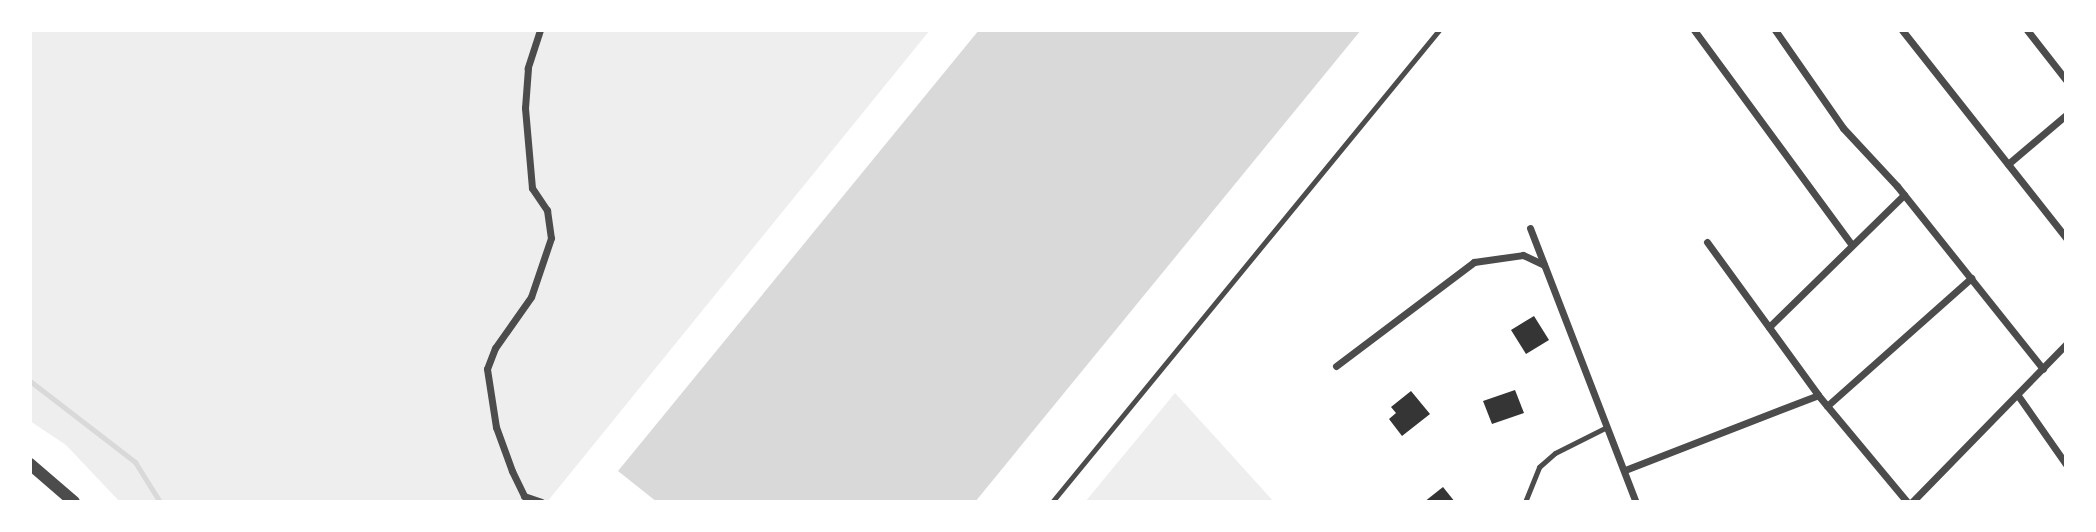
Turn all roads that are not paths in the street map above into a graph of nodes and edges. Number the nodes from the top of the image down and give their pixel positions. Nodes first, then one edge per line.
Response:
1 (540, 30) edge
2 (1439, 30) edge
3 (1694, 30) edge
4 (1774, 30) edge
5 (1902, 30) edge
6 (2027, 30) edge
7 (2066, 80) edge
8 (2066, 116) edge
9 (2008, 164) junction
10 (1904, 195) junction
11 (1530, 228) dead end
12 (2066, 238) edge
13 (1707, 242) dead end
14 (1850, 244) junction
15 (1544, 265) junction
16 (1971, 278) junction
17 (1769, 327) junction
18 (2066, 344) edge
19 (1336, 366) dead end
20 (2043, 369) junction
21 (1818, 395) junction
22 (2019, 397) junction
23 (1827, 406) junction
24 (1607, 427) junction
25 (30, 464) edge
26 (2066, 464) edge
27 (1625, 470) junction
28 (74, 502) edge
29 (541, 502) edge
30 (1052, 502) edge
31 (1525, 502) edge
32 (1636, 502) edge
33 (1909, 502) edge

1 - 29 street
2 - 30 lane
3 - 14 street
4 - 10 street
5 - 9 street
6 - 7 street
8 - 9 street
9 - 12 street
10 - 14 street
10 - 16 street
11 - 15 street
13 - 17 street
14 - 17 street
15 - 19 street
15 - 24 street
16 - 20 street
16 - 23 street
17 - 21 street
18 - 20 street
20 - 22 street
21 - 23 street
21 - 27 street
22 - 26 street
22 - 33 street
23 - 33 street
24 - 27 street
24 - 31 lane
25 - 28 street
27 - 32 street

